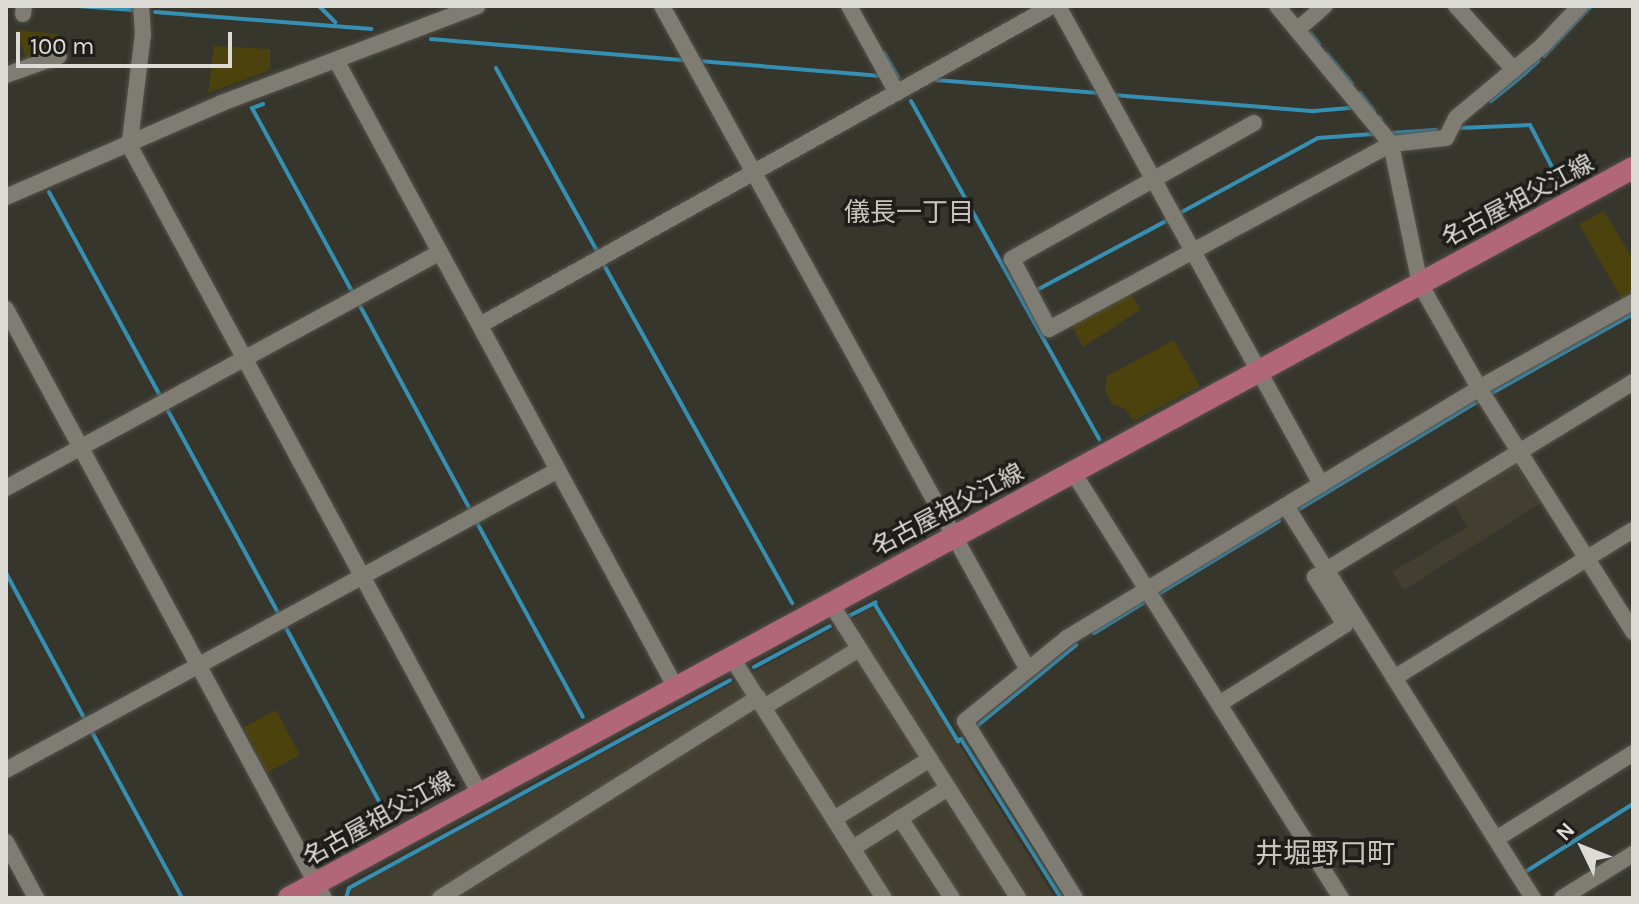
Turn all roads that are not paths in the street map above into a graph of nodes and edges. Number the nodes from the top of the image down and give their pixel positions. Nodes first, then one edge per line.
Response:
1 (141, 6) edge
2 (477, 6) edge
3 (662, 6) edge
4 (849, 6) edge
5 (1055, 6) edge
6 (1277, 6) edge
7 (1325, 6) edge
8 (1456, 6) edge
9 (1571, 9) edge
10 (1297, 30) junction
11 (59, 56) dead end
12 (336, 60) junction
13 (1514, 70) junction
14 (6, 75) edge
15 (897, 93) junction
16 (1254, 123) dead end
17 (129, 142) junction
18 (1391, 144) junction
19 (1633, 168) edge
20 (754, 173) junction
21 (1154, 181) junction
22 (6, 197) edge
23 (1193, 251) junction
24 (440, 252) junction
25 (1420, 284) junction
26 (1633, 302) edge
27 (6, 309) edge
28 (480, 325) junction
29 (245, 358) junction
30 (1260, 371) junction
31 (1633, 382) edge
32 (1479, 388) junction
33 (80, 447) junction
34 (1519, 452) junction
35 (558, 470) junction
36 (1073, 472) junction
37 (1321, 484) junction
38 (6, 488) edge
39 (1286, 506) junction
40 (1633, 530) edge
41 (956, 536) junction
42 (1587, 559) junction
43 (1326, 571) junction
44 (362, 577) junction
45 (1147, 590) junction
46 (831, 604) junction
47 (1633, 632) edge
48 (859, 649) junction
49 (732, 658) junction
50 (198, 666) junction
51 (1028, 670) junction
52 (1394, 678) junction
53 (676, 688) junction
54 (761, 703) junction
55 (1219, 704) junction
56 (1633, 753) edge
57 (930, 759) junction
58 (6, 770) edge
59 (948, 788) junction
60 (480, 794) junction
61 (900, 818) junction
62 (834, 819) junction
63 (1496, 839) junction
64 (6, 842) edge
65 (853, 848) junction
66 (1633, 854) edge
67 (320, 891) edge
68 (36, 898) edge
69 (289, 898) edge
70 (440, 898) edge
71 (884, 898) edge
72 (952, 898) edge
73 (1018, 898) edge
74 (1075, 898) edge
75 (1341, 898) edge
76 (1533, 898) edge
77 (1562, 898) edge

1 - 17 street
2 - 12 street
3 - 20 street
4 - 15 street
5 - 15 street
5 - 21 street
6 - 10 street
7 - 10 street
8 - 13 street
9 - 13 street
10 - 18 street
11 - 14 street
12 - 17 street
12 - 24 street
13 - 18 street
15 - 20 street
16 - 21 street
17 - 22 street
17 - 29 street
18 - 23 street
18 - 25 street
19 - 25 main road, 名古屋祖父江線
20 - 28 street
20 - 41 street
21 - 23 street
21 - 23 street
23 - 30 street
24 - 28 street
24 - 29 street
25 - 30 main road, 名古屋祖父江線
25 - 32 street
26 - 32 street
27 - 33 street
28 - 35 street
29 - 33 street
29 - 44 street
30 - 36 main road, 名古屋祖父江線
30 - 37 street
31 - 34 street
32 - 34 street
32 - 37 street
33 - 38 street
33 - 50 street
34 - 42 street
34 - 43 street
35 - 44 street
35 - 53 street
36 - 41 main road, 名古屋祖父江線
36 - 45 street
37 - 39 street
39 - 43 street
39 - 45 street
40 - 42 street
41 - 46 main road, 名古屋祖父江線
41 - 51 street
42 - 47 street
42 - 52 street
43 - 52 street
43 - 55 street
44 - 50 street
44 - 60 street
45 - 51 street
45 - 55 street
46 - 48 street
46 - 49 main road, 名古屋祖父江線
48 - 54 street
48 - 57 street
49 - 53 main road, 名古屋祖父江線
49 - 54 street
50 - 58 street
50 - 67 street
51 - 74 street
52 - 63 street
53 - 60 main road, 名古屋祖父江線
54 - 62 street
54 - 70 street
55 - 75 street
56 - 63 street
57 - 59 street
57 - 62 street
59 - 61 street
59 - 73 street
60 - 67 main road, 名古屋祖父江線
61 - 65 street
61 - 72 street
62 - 65 street
63 - 76 street
64 - 68 street
65 - 71 street
66 - 77 street
67 - 69 main road, 名古屋祖父江線

